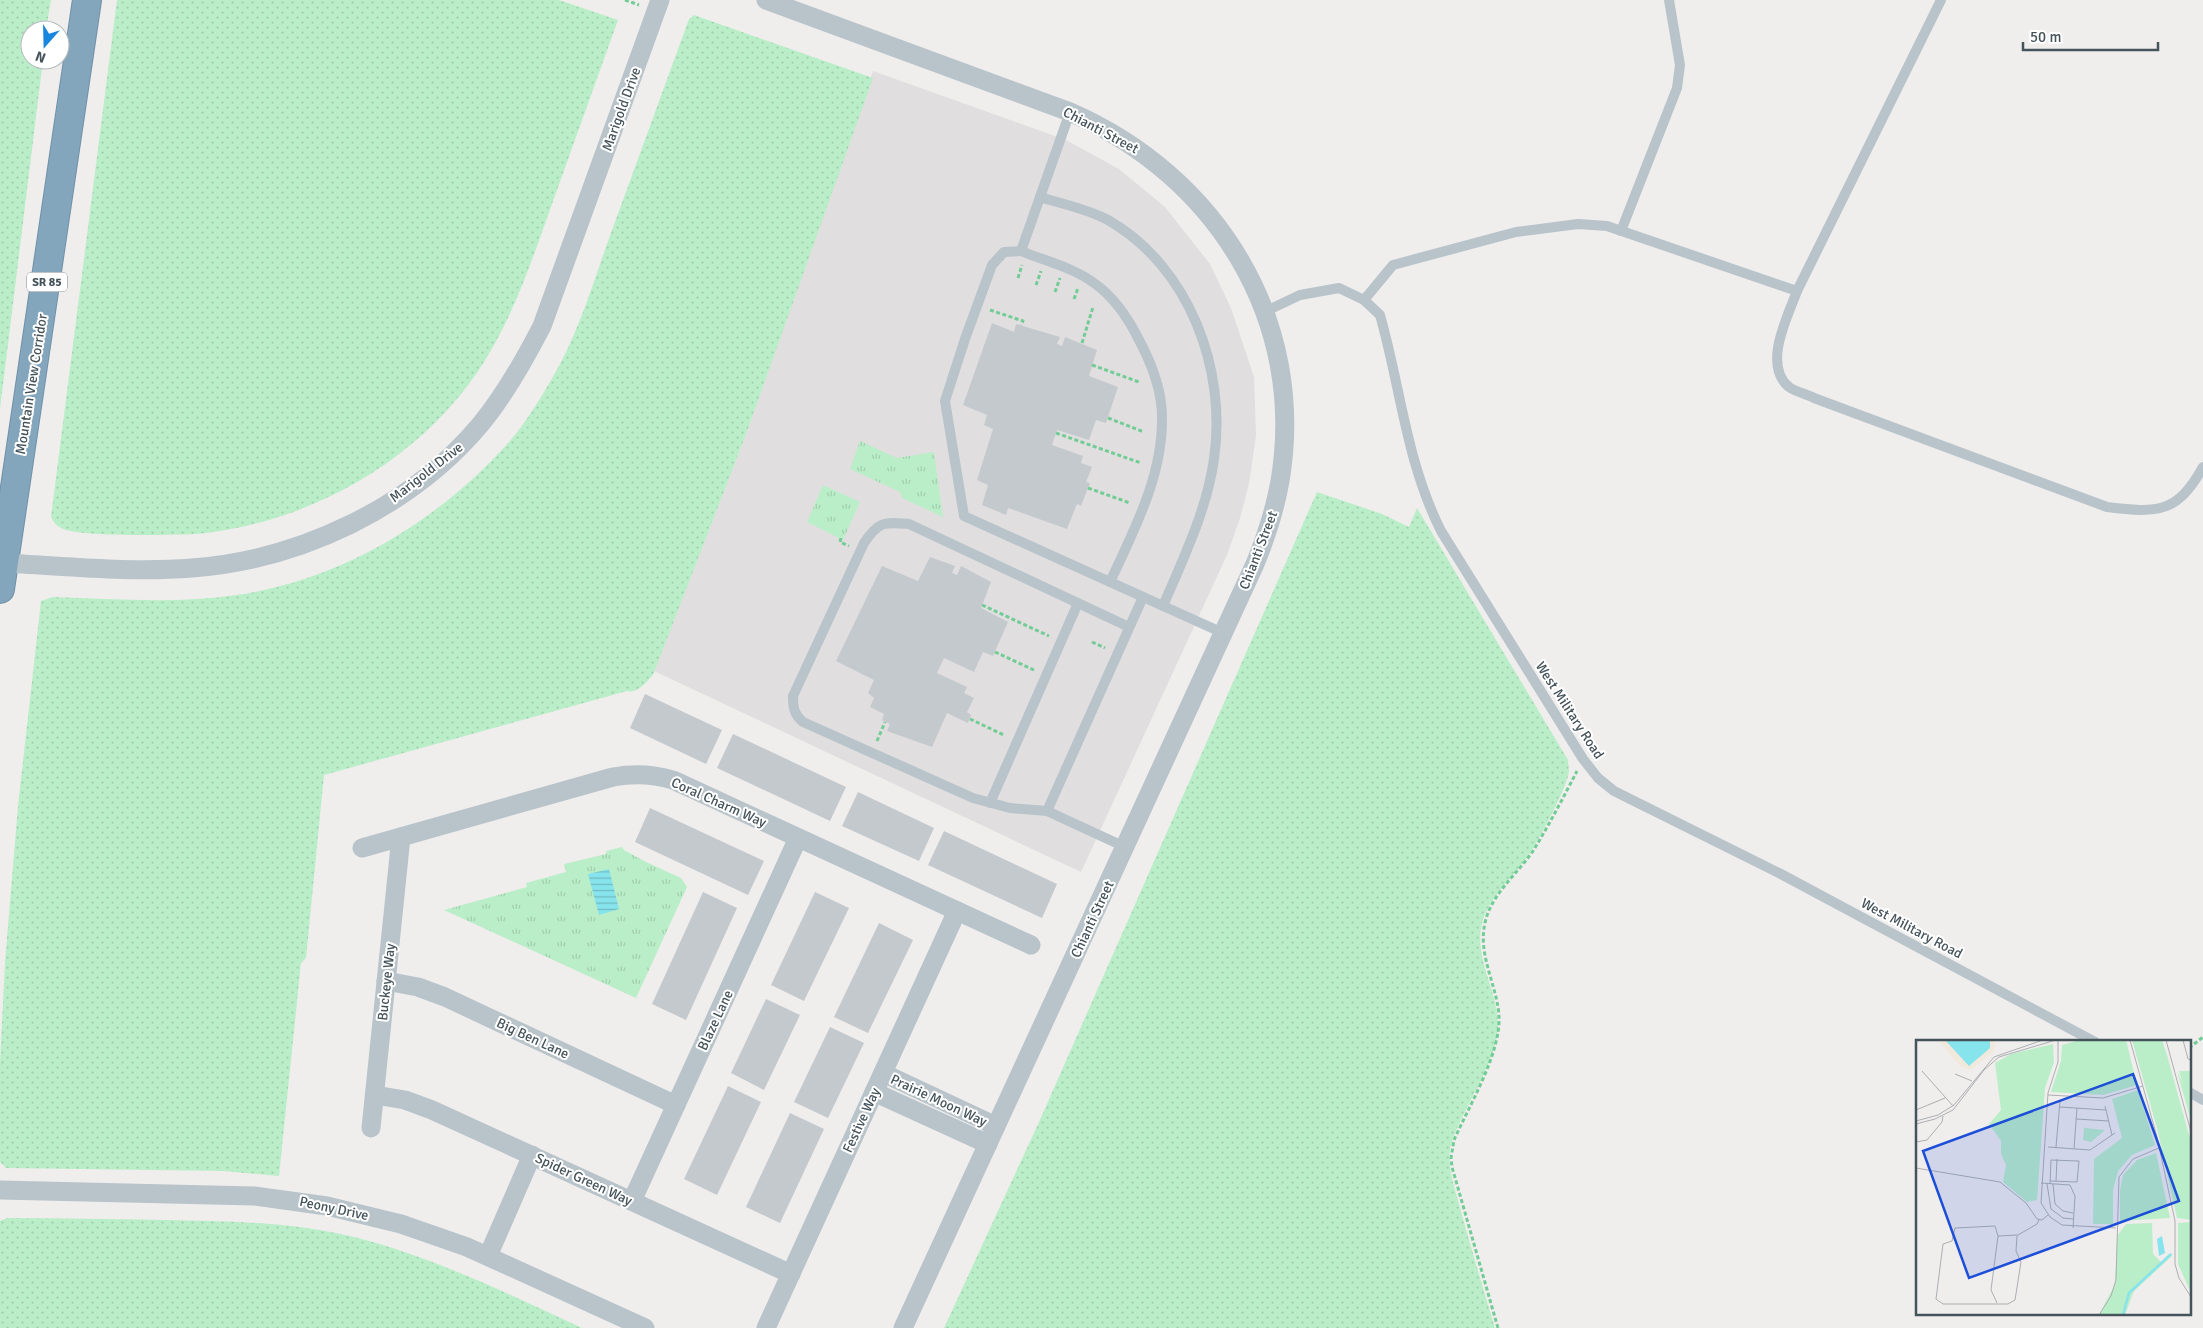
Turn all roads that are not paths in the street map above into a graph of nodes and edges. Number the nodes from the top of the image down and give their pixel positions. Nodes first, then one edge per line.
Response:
1 (87, 0) edge
2 (660, 0) edge
3 (766, 0) edge
4 (1669, 0) edge
5 (1941, 0) edge
6 (1070, 112) junction
7 (1040, 197) junction
8 (1622, 230) junction
9 (1021, 251) junction
10 (1797, 291) junction
11 (1364, 300) junction
12 (1264, 312) junction
13 (2203, 467) edge
14 (3, 563) junction
15 (1110, 582) junction
16 (0, 589) edge
17 (1143, 597) junction
18 (1078, 603) junction
19 (1163, 606) junction
20 (1129, 627) junction
21 (1224, 633) junction
22 (990, 803) junction
23 (1047, 811) junction
24 (401, 837) junction
25 (798, 838) junction
26 (1125, 846) junction
27 (362, 848) dead end
28 (957, 911) junction
29 (1031, 945) dead end
30 (386, 981) junction
31 (2091, 1040) edge
32 (882, 1074) junction
33 (874, 1092) junction
34 (2190, 1093) edge
35 (374, 1094) junction
36 (2203, 1100) edge
37 (676, 1105) junction
38 (996, 1126) junction
39 (371, 1128) dead end
40 (988, 1144) junction
41 (532, 1155) junction
42 (0, 1190) edge
43 (632, 1202) junction
44 (488, 1256) junction
45 (791, 1274) junction
46 (645, 1328) edge
47 (766, 1328) edge
48 (903, 1328) edge

1 - 14 highway, Mountain View Corridor / SR 85
2 - 14 street, Marigold Drive
3 - 6 street, Chianti Street
4 - 8 lane
5 - 10 lane
6 - 7 lane
6 - 12 street, Chianti Street
7 - 9 lane
7 - 19 lane
8 - 10 lane
8 - 11 lane
9 - 15 lane
9 - 15 lane
10 - 13 lane
11 - 12 lane, West Military Road
11 - 31 lane, West Military Road
12 - 21 street, Chianti Street
14 - 16 highway, Mountain View Corridor / SR 85
15 - 17 lane
17 - 19 lane
17 - 20 lane
18 - 20 lane
18 - 22 lane
18 - 22 lane
19 - 21 lane
20 - 23 lane
21 - 26 street, Chianti Street
22 - 23 lane
23 - 26 lane
24 - 25 street, Coral Charm Way
24 - 27 street, Coral Charm Way
24 - 30 street, Buckeye Way
25 - 28 street, Coral Charm Way
25 - 37 street, Blaze Lane
26 - 38 street, Chianti Street
28 - 29 street, Coral Charm Way
28 - 32 street, Festive Way
30 - 35 street, Buckeye Way
30 - 37 street, Big Ben Lane
32 - 33 street, Festive Way
32 - 38 street, Prairie Moon Way
33 - 40 street, Prairie Moon Way
33 - 45 street, Festive Way
34 - 36 lane
35 - 39 street, Buckeye Way
35 - 41 street, Spider Green Way
37 - 43 street, Blaze Lane
38 - 40 street, Chianti Street
40 - 48 street, Chianti Street
41 - 43 street, Spider Green Way
41 - 44 street
42 - 44 street, Peony Drive
43 - 45 street, Spider Green Way
44 - 46 street, Peony Drive
45 - 47 street, Festive Way

